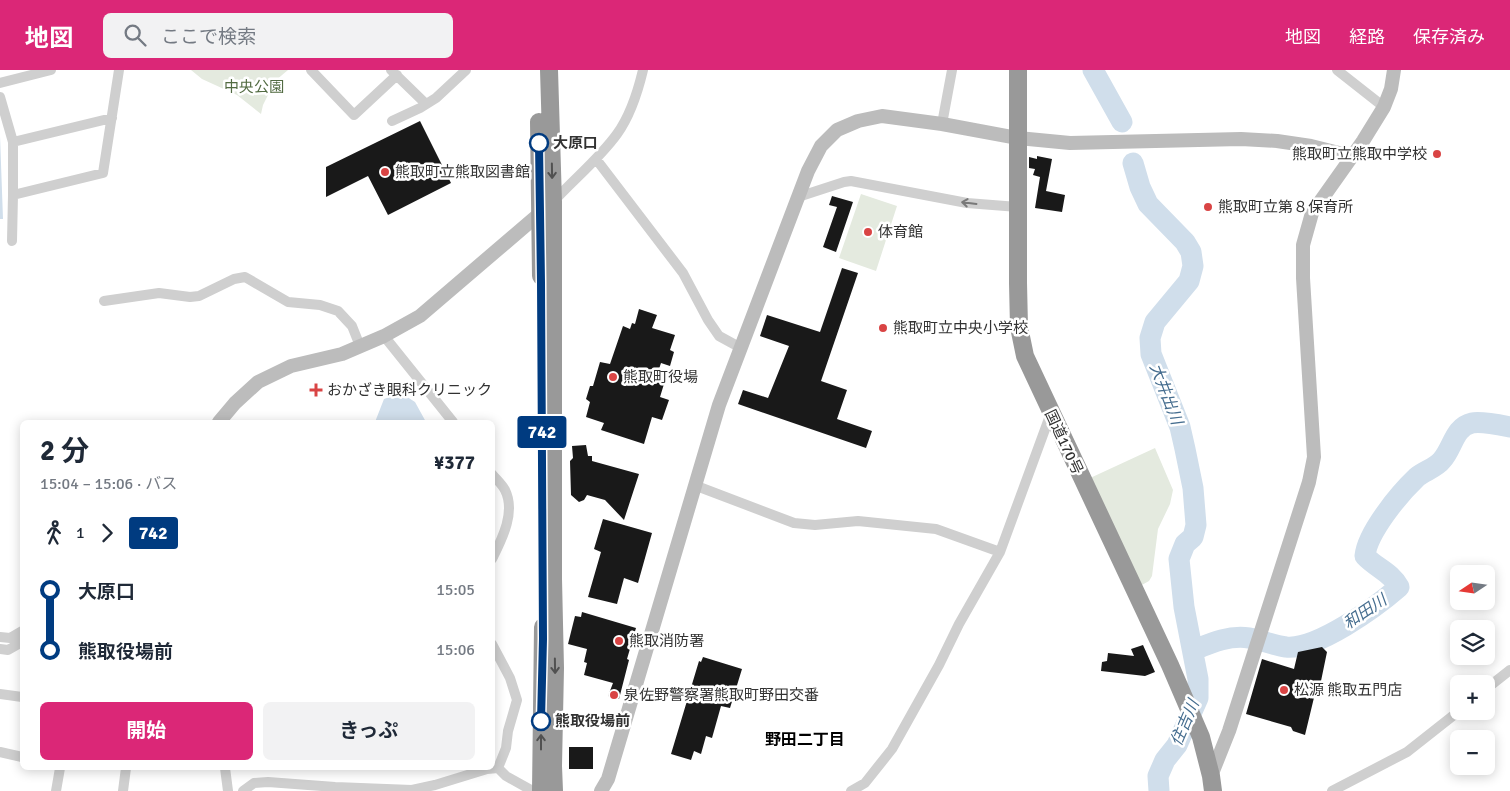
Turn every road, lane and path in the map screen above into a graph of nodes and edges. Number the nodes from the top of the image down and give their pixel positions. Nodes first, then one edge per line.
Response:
1 (51, 70) edge
2 (119, 70) edge
3 (311, 70) edge
4 (466, 70) edge
5 (539, 70) edge
6 (549, 70) edge
7 (644, 70) edge
8 (952, 70) edge
9 (1018, 70) edge
10 (1337, 70) edge
11 (1394, 70) edge
12 (394, 73) edge
13 (0, 83) edge
14 (0, 97) edge
15 (426, 104) junction
16 (1384, 107) junction
17 (112, 118) junction
18 (392, 121) dead end
19 (942, 124) junction
20 (1018, 138) junction
21 (13, 142) junction
22 (1352, 156) junction
23 (596, 158) junction
24 (13, 195) junction
25 (798, 197) junction
26 (1018, 207) junction
27 (546, 208) junction
28 (12, 242) dead end
29 (104, 301) dead end
30 (384, 336) junction
31 (360, 346) junction
32 (741, 348) junction
33 (1051, 413) junction
34 (221, 420) edge
35 (451, 420) edge
36 (495, 478) edge
37 (694, 485) junction
38 (495, 552) edge
39 (1000, 552) junction
40 (20, 632) edge
41 (0, 637) edge
42 (20, 643) edge
43 (0, 649) edge
44 (495, 650) edge
45 (1510, 670) edge
46 (1495, 682) edge
47 (0, 694) edge
48 (20, 697) edge
49 (1450, 718) edge
50 (0, 752) edge
51 (20, 756) edge
52 (495, 768) edge
53 (498, 768) junction
54 (60, 770) edge
55 (126, 770) edge
56 (225, 770) edge
57 (484, 770) edge
58 (1212, 783) edge
59 (56, 791) edge
60 (123, 791) edge
61 (228, 791) edge
62 (243, 791) edge
63 (532, 791) edge
64 (541, 791) edge
65 (554, 791) edge
66 (601, 791) edge
67 (850, 791) edge
68 (1332, 791) edge

1 - 13 street
2 - 17 street
3 - 12 street
4 - 15 street
5 - 27 highway
6 -> 27 highway
7 - 23 street
8 - 19 street
9 - 20 highway, 国道170号
10 - 16 street
11 - 16 street
12 - 15 street
14 - 21 street
15 - 18 street
16 - 22 street
17 - 21 street
17 - 24 street
19 - 20 street
19 - 25 street
20 - 22 street
20 - 26 highway, 国道170号
21 - 24 street
22 - 58 street
23 - 27 street
23 - 32 street
24 - 28 street
26 -> 25 street
25 - 32 street
26 - 33 highway, 国道170号
27 - 30 street
64 -> 27 highway
27 -> 65 highway
29 - 31 street
30 - 31 street
30 - 35 street
31 - 34 street
32 - 37 street
33 - 39 street
33 - 58 highway, 国道170号
36 - 38 street
37 - 39 street
37 - 66 street
39 - 67 street
40 - 41 street
42 - 43 street
44 - 53 street
45 - 46 street
47 - 48 street
49 - 68 street
50 - 51 street
52 - 53 street
53 - 63 street
54 - 59 street
55 - 60 street
56 - 61 street
57 - 62 street

